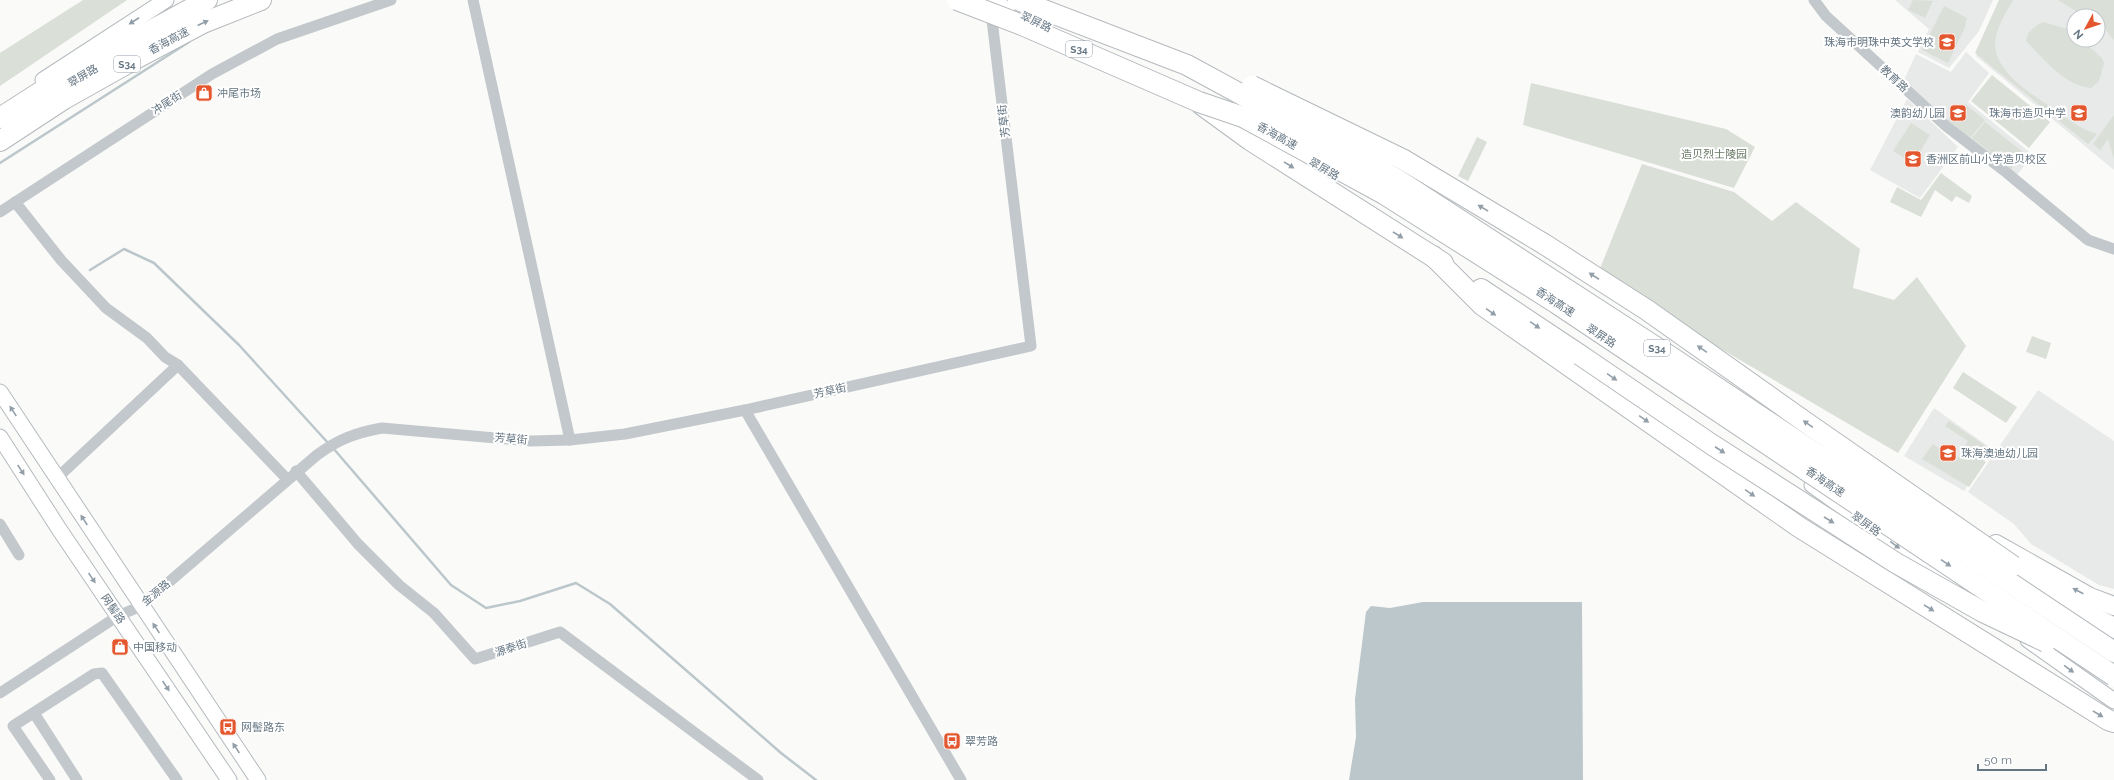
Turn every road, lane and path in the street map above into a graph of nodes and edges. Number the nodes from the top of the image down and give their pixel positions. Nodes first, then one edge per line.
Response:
1 (166, 0) edge
2 (207, 0) edge
3 (261, 0) edge
4 (391, 0) edge
5 (473, 0) edge
6 (957, 0) edge
7 (1018, 0) edge
8 (1814, 0) edge
9 (1034, 1) edge
10 (991, 2) edge
11 (1188, 65) junction
12 (1199, 102) junction
13 (0, 107) edge
14 (0, 118) edge
15 (0, 128) edge
16 (0, 141) edge
17 (15, 202) junction
18 (0, 212) edge
19 (2114, 249) edge
20 (1433, 256) junction
21 (178, 365) junction
22 (0, 392) edge
23 (745, 410) junction
24 (1794, 435) junction
25 (0, 437) edge
26 (570, 440) junction
27 (296, 471) junction
28 (57, 478) junction
29 (287, 479) junction
30 (1912, 490) joint
31 (0, 524) edge
32 (20, 555) dead end
33 (141, 606) junction
34 (2114, 606) edge
35 (118, 616) junction
36 (2114, 628) edge
37 (2114, 643) edge
38 (2114, 652) edge
39 (2114, 668) edge
40 (2114, 676) edge
41 (0, 693) edge
42 (2114, 701) edge
43 (34, 713) junction
44 (2114, 722) edge
45 (50, 780) edge
46 (77, 780) edge
47 (177, 780) edge
48 (230, 780) edge
49 (258, 780) edge
50 (758, 780) edge
51 (961, 780) edge

1 -> 13 main road, 翠屏路
2 - 14 highway, 香海高速 / S34
2 - 15 main road, 翠屏路
16 -> 3 highway, 香海高速 / S34
4 - 17 street, 冲尾街
5 - 26 street
6 - 12 highway, 香海高速 / S34, bridge
7 - 11 highway, 香海高速 / S34, bridge
8 - 19 street, 教育路
9 - 24 main road, 翠屏路
10 - 23 street, 芳草街
10 -> 42 main road, 翠屏路
36 -> 11 highway, bridge
11 - 38 highway, 香海高速 / S34, bridge
12 -> 20 highway
12 -> 40 highway, 香海高速 / S34, bridge
17 - 18 street, 冲尾街
17 - 21 street
20 -> 39 highway, bridge
20 -> 44 highway
21 - 28 street
21 - 29 street
28 -> 22 main road
23 - 26 street, 芳草街
23 - 51 street
24 - 30 main road
24 - 37 main road, 翠屏路
25 -> 35 main road, 网髻路
26 - 27 street, 芳草街
27 - 29 street, 金源路
27 - 50 street, 源泰街
33 -> 28 main road
29 - 33 street, 金源路
34 -> 30 highway
31 - 32 street
33 - 35 street, 金源路
49 -> 33 main road
35 - 41 street, 金源路
35 -> 48 main road, 网髻路
43 - 45 street
43 - 46 street
43 - 47 street

